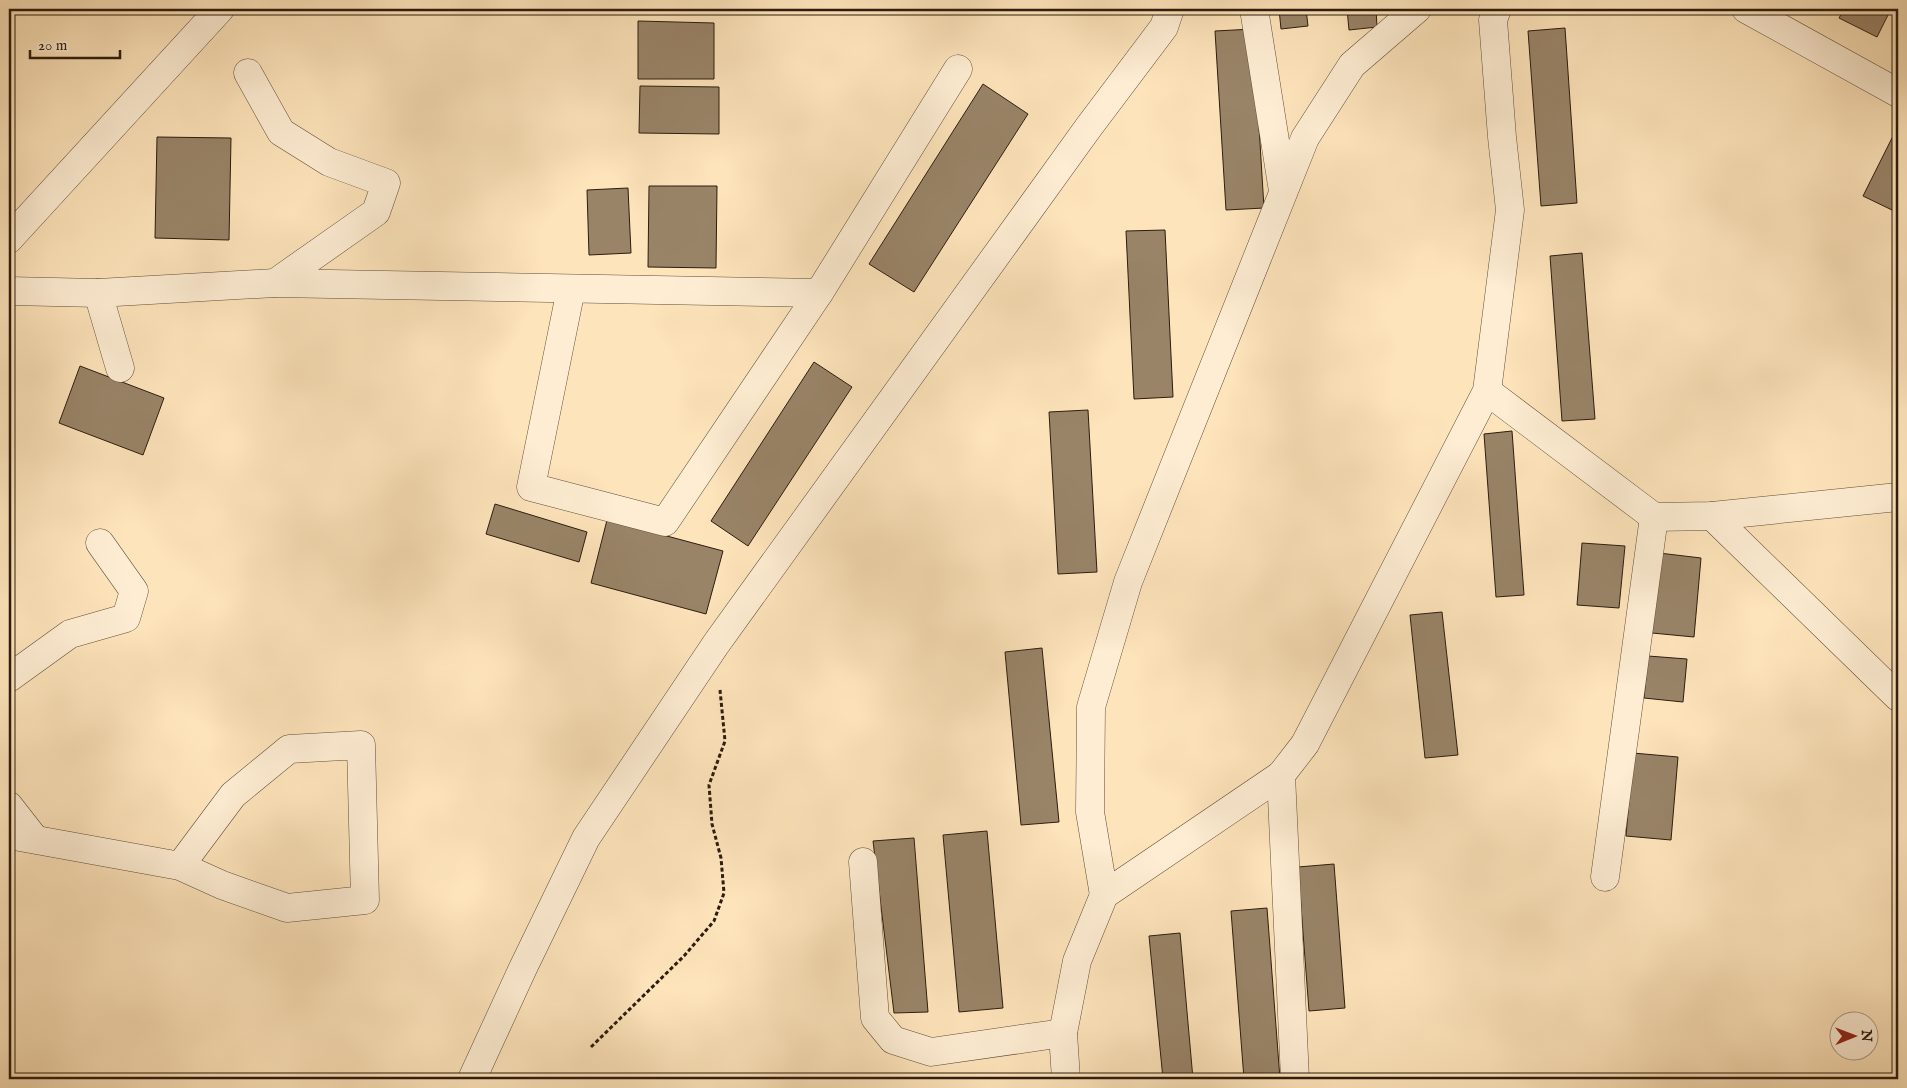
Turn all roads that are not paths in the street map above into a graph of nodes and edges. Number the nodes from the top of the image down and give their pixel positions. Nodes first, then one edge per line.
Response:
1 (220, 9) edge
2 (1170, 9) edge
3 (1254, 9) edge
4 (1417, 9) edge
5 (1497, 9) edge
6 (1746, 9) edge
7 (958, 69) dead end
8 (248, 73) dead end
9 (1898, 93) edge
10 (1283, 191) junction
11 (9, 239) edge
12 (275, 284) junction
13 (571, 289) junction
14 (9, 291) edge
15 (819, 292) junction
16 (98, 293) junction
17 (120, 368) dead end
18 (1486, 391) junction
19 (1898, 497) edge
20 (1712, 516) junction
21 (1654, 517) junction
22 (100, 543) dead end
23 (9, 678) edge
24 (1898, 697) edge
25 (1281, 775) junction
26 (9, 806) edge
27 (21, 836) edge
28 (863, 862) dead end
29 (180, 866) junction
30 (1605, 877) dead end
31 (1104, 895) junction
32 (1063, 1033) junction
33 (472, 1079) edge
34 (1066, 1079) edge
35 (1295, 1079) edge

1 - 11 street
2 - 33 street
3 - 10 street
4 - 10 street
5 - 18 street
6 - 9 street
7 - 15 street
8 - 12 street
10 - 31 street
12 - 13 street
12 - 16 street
13 - 15 street
13 - 15 street
14 - 16 street
16 - 17 street
18 - 21 street
18 - 25 street
19 - 20 street
20 - 21 street
20 - 24 street
21 - 30 street
22 - 23 street
25 - 31 street
25 - 35 street
26 - 27 street
27 - 29 street
28 - 32 street
29 - 29 street
31 - 32 street
32 - 34 street

